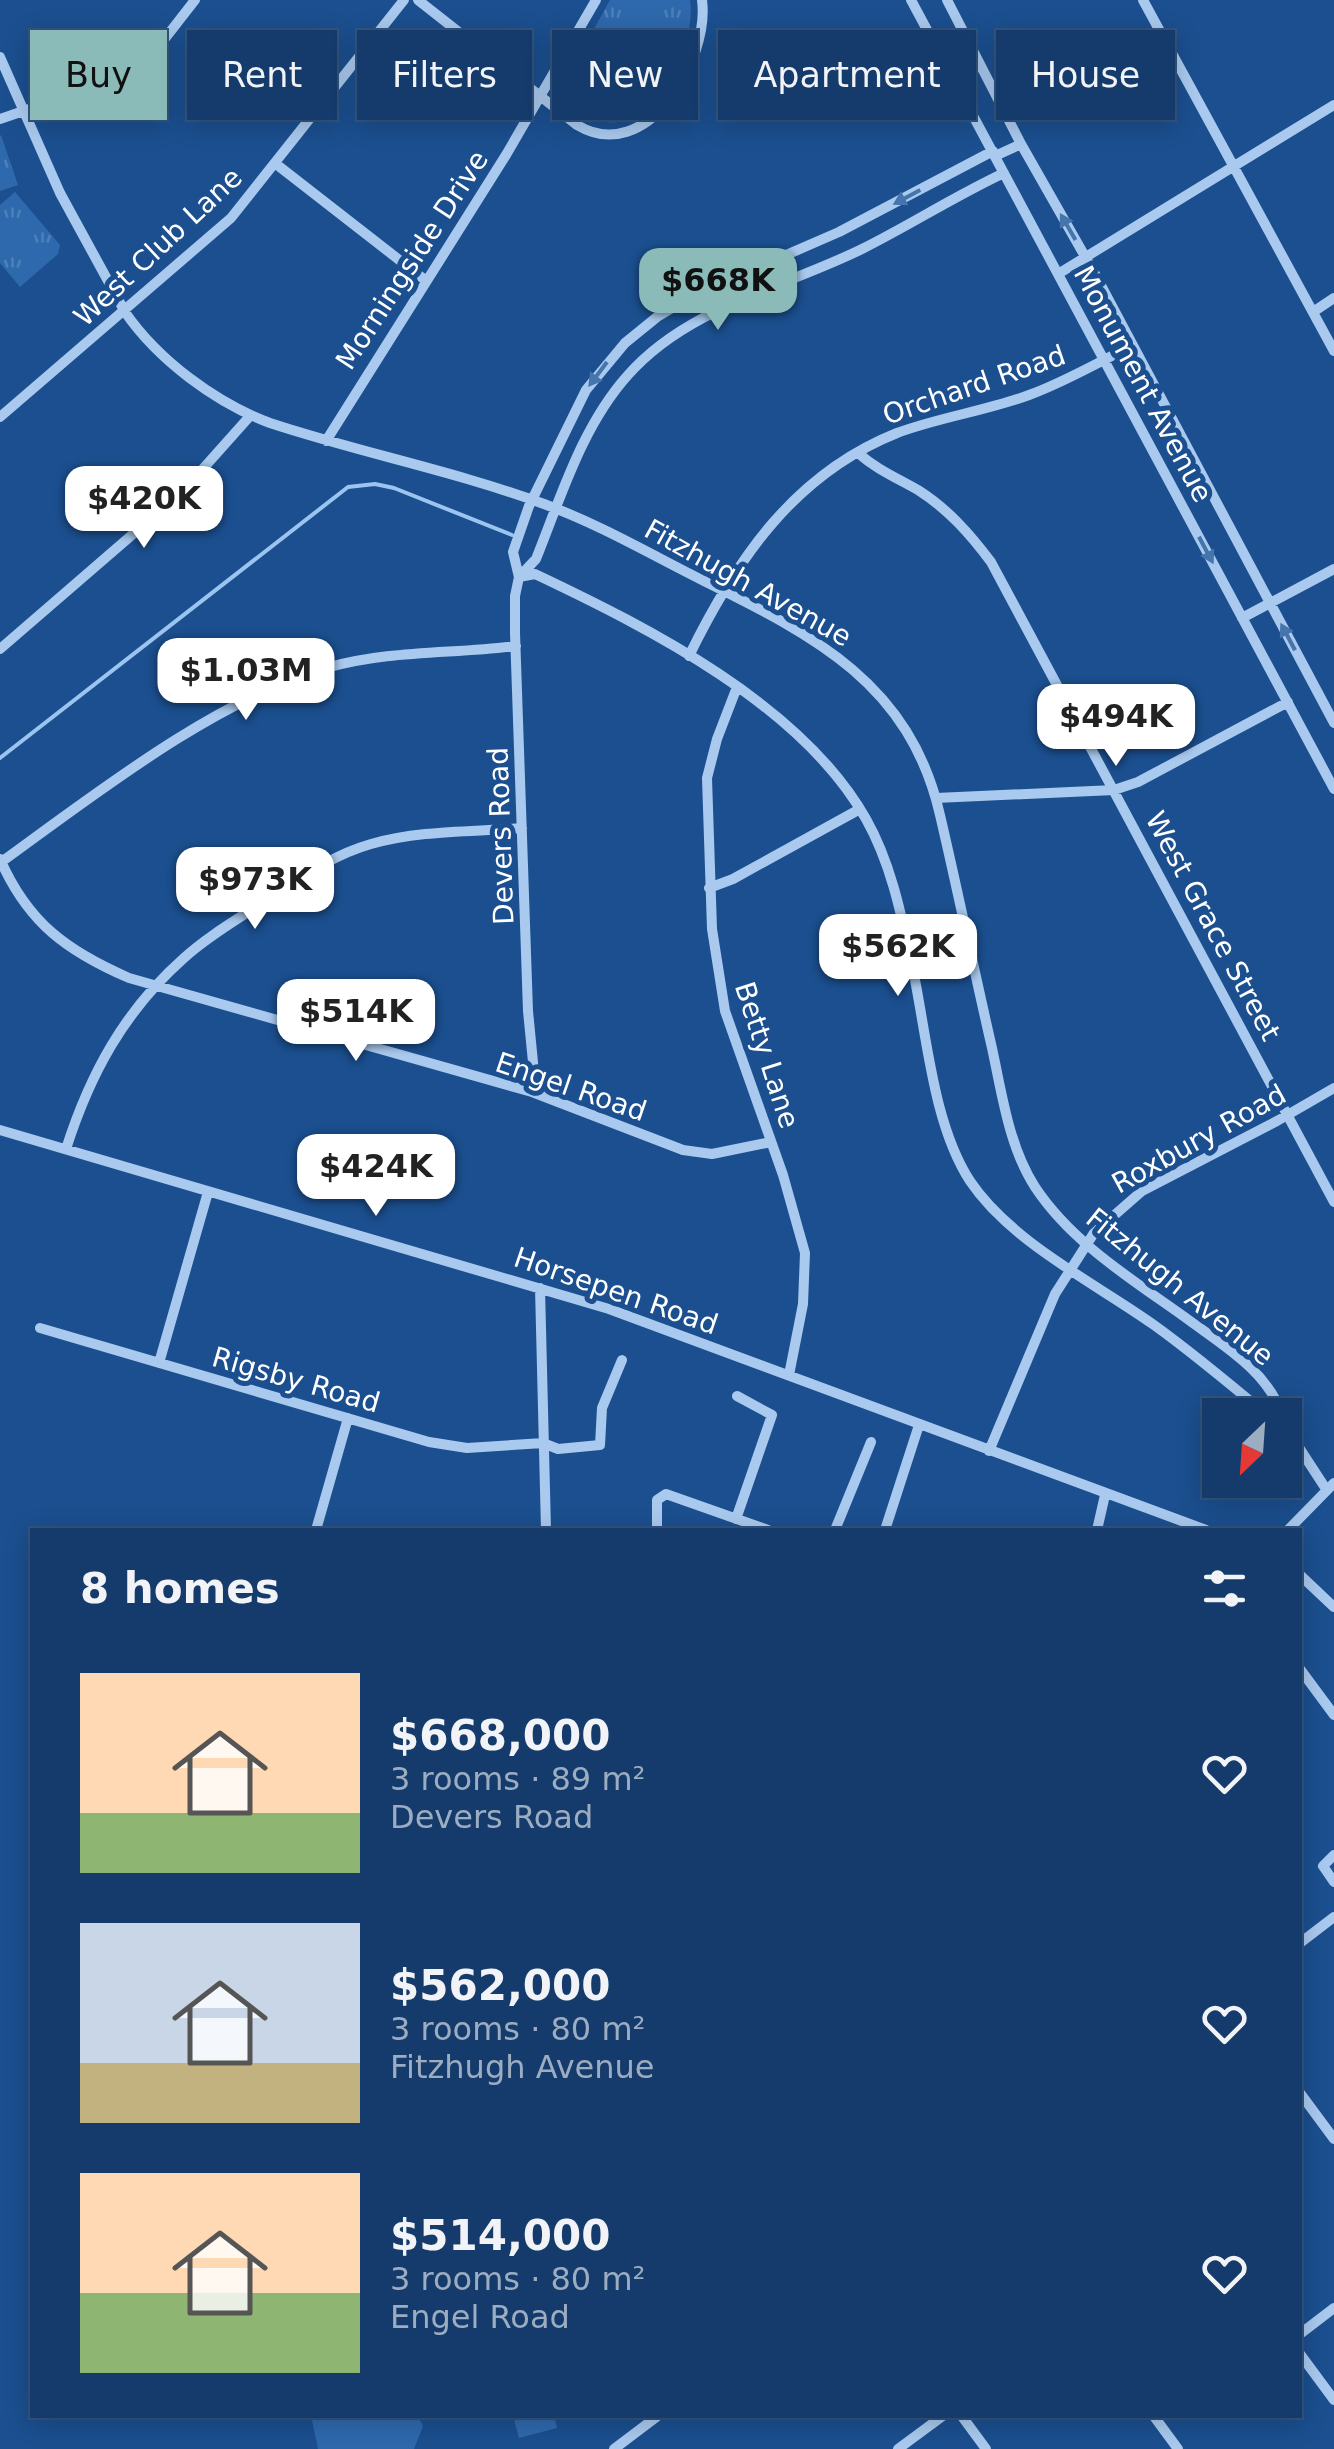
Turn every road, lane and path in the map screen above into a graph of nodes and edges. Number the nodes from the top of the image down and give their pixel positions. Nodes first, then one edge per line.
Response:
1 (195, 0) edge
2 (404, 0) edge
3 (418, 0) edge
4 (596, 0) edge
5 (702, 0) edge
6 (912, 0) edge
7 (947, 0) edge
8 (1143, 0) edge
9 (0, 57) edge
10 (540, 98) junction
11 (1334, 105) edge
12 (22, 112) junction
13 (0, 119) edge
14 (1021, 144) junction
15 (994, 153) junction
16 (276, 164) junction
17 (1234, 167) junction
18 (1004, 173) junction
19 (784, 256) junction
20 (1086, 258) junction
21 (1058, 274) junction
22 (792, 279) junction
23 (425, 280) junction
24 (1334, 298) edge
25 (125, 312) junction
26 (1312, 312) junction
27 (1132, 346) junction
28 (1334, 352) edge
29 (1104, 360) junction
30 (250, 416) junction
31 (0, 417) edge
32 (326, 441) junction
33 (858, 453) junction
34 (532, 500) junction
35 (556, 509) junction
36 (1334, 569) edge
37 (519, 576) junction
38 (724, 591) junction
39 (1270, 604) junction
40 (1242, 618) junction
41 (516, 646) junction
42 (0, 649) edge
43 (689, 656) junction
44 (737, 687) junction
45 (1288, 702) junction
46 (1334, 723) edge
47 (1334, 789) edge
48 (1114, 790) junction
49 (936, 798) junction
50 (860, 808) junction
51 (522, 828) junction
52 (0, 861) edge
53 (710, 888) junction
54 (156, 986) junction
55 (1334, 1088) edge
56 (536, 1093) junction
57 (1288, 1115) junction
58 (0, 1130) edge
59 (771, 1142) junction
60 (66, 1149) junction
61 (208, 1192) junction
62 (1334, 1202) edge
63 (1086, 1243) junction
64 (1070, 1268) junction
65 (540, 1288) junction
66 (40, 1328) dead end
67 (622, 1360) dead end
68 (159, 1363) junction
69 (789, 1376) junction
70 (737, 1396) dead end
71 (1246, 1398) edge
72 (1276, 1398) edge
73 (348, 1418) junction
74 (919, 1424) junction
75 (871, 1442) dead end
76 (543, 1444) junction
77 (1302, 1450) edge
78 (989, 1451) junction
79 (1330, 1486) edge
80 (1105, 1495) junction
81 (736, 1518) junction
82 (317, 1528) edge
83 (546, 1528) edge
84 (657, 1528) edge
85 (763, 1528) edge
86 (835, 1528) edge
87 (886, 1528) edge
88 (1097, 1528) edge
89 (1200, 1528) edge
90 (1290, 1528) edge
91 (1302, 1578) edge
92 (1334, 1607) edge
93 (1305, 1686) edge
94 (1334, 1716) edge
95 (1334, 1855) edge
96 (1334, 1882) edge
97 (1334, 1917) edge
98 (1302, 1941) edge
99 (1302, 2096) edge
100 (1334, 2139) edge
101 (1334, 2308) edge
102 (1302, 2332) edge
103 (1302, 2357) edge
104 (1334, 2400) edge
105 (655, 2418) edge
106 (940, 2418) edge
107 (963, 2418) edge
108 (1155, 2418) edge
109 (614, 2449) edge
110 (898, 2449) edge
111 (986, 2449) edge
112 (1178, 2449) edge

1 - 12 street
2 - 16 street, West Club Lane
3 - 10 street
4 - 10 street, Morningside Drive
5 - 10 street
6 - 15 street, Monument Avenue
7 - 14 street, Monument Avenue
8 - 17 street
9 - 12 street, Fitzhugh Avenue
10 - 23 street, Morningside Drive
11 - 17 street
12 - 13 street
12 - 25 street, Fitzhugh Avenue
14 - 15 street, Devers Road
20 -> 14 street, Monument Avenue
15 - 18 street, Monument Avenue
15 -> 19 street, Devers Road
16 - 23 street
16 - 25 street, West Club Lane
17 - 20 street
17 - 26 street
18 - 21 street, Monument Avenue
18 - 22 street, Devers Road
19 - 22 street
19 -> 34 street, Devers Road
20 - 21 street
20 - 27 street, Monument Avenue
21 - 29 street, Monument Avenue
22 - 35 street, Devers Road
23 - 32 street, Morningside Drive
24 - 26 street
25 - 30 street, Fitzhugh Avenue
25 - 31 street, West Club Lane
26 - 28 street
27 - 29 street, Orchard Road
27 - 39 street, Monument Avenue
29 - 33 street, Orchard Road
29 -> 40 street, Monument Avenue
30 - 32 street, Fitzhugh Avenue
30 - 42 street
32 - 34 street, Fitzhugh Avenue
33 - 38 street, Orchard Road
33 - 48 street, West Grace Street
34 - 35 street, Fitzhugh Avenue
34 - 37 street, Devers Road
35 - 37 street, Devers Road
35 - 38 street, Fitzhugh Avenue
36 - 39 street
37 - 41 street, Devers Road
37 - 43 street, Fitzhugh Avenue
38 - 43 street, Orchard Road
38 - 49 street, Fitzhugh Avenue
39 - 40 street
46 -> 39 street, Monument Avenue
40 - 45 street, Monument Avenue
41 - 51 street, Devers Road
41 - 52 street
43 - 44 street, Fitzhugh Avenue
44 - 50 street, Fitzhugh Avenue
44 - 53 street, Betty Lane
45 - 47 street, Monument Avenue
45 - 48 street
48 - 49 street
48 - 57 street, West Grace Street
49 - 63 street, Fitzhugh Avenue
50 - 53 street
50 - 64 street, Fitzhugh Avenue
51 - 54 street
51 - 56 street, Devers Road
52 - 54 street, Engel Road
53 - 59 street, Betty Lane
54 - 56 street, Engel Road
54 - 60 street
55 - 57 street, Roxbury Road
56 - 59 street, Engel Road
57 - 62 street, West Grace Street
57 - 63 street, Roxbury Road
58 - 60 street, Horsepen Road
59 - 69 street, Betty Lane
60 - 61 street, Horsepen Road
61 - 65 street, Horsepen Road
61 - 68 street
63 - 64 street, Roxbury Road
63 - 72 street, Fitzhugh Avenue
64 - 71 street, Fitzhugh Avenue
64 - 78 street, Roxbury Road
65 - 69 street, Horsepen Road
65 - 76 street
66 - 68 street, Rigsby Road
67 - 76 street, Rigsby Road
68 - 73 street, Rigsby Road
69 - 74 street, Horsepen Road
70 - 81 street
73 - 76 street, Rigsby Road
73 - 82 street
74 - 78 street, Horsepen Road
74 - 87 street
75 - 86 street
76 - 83 street
77 - 79 street
78 - 80 street, Horsepen Road
79 - 90 street
80 - 88 street
80 - 89 street, Horsepen Road
81 - 84 street
81 - 85 street
91 - 92 street
93 - 94 street
95 - 96 street
97 - 98 street
99 - 100 street
101 - 102 street
103 - 104 street
105 - 109 street
106 - 110 street
107 - 111 street
108 - 112 street

